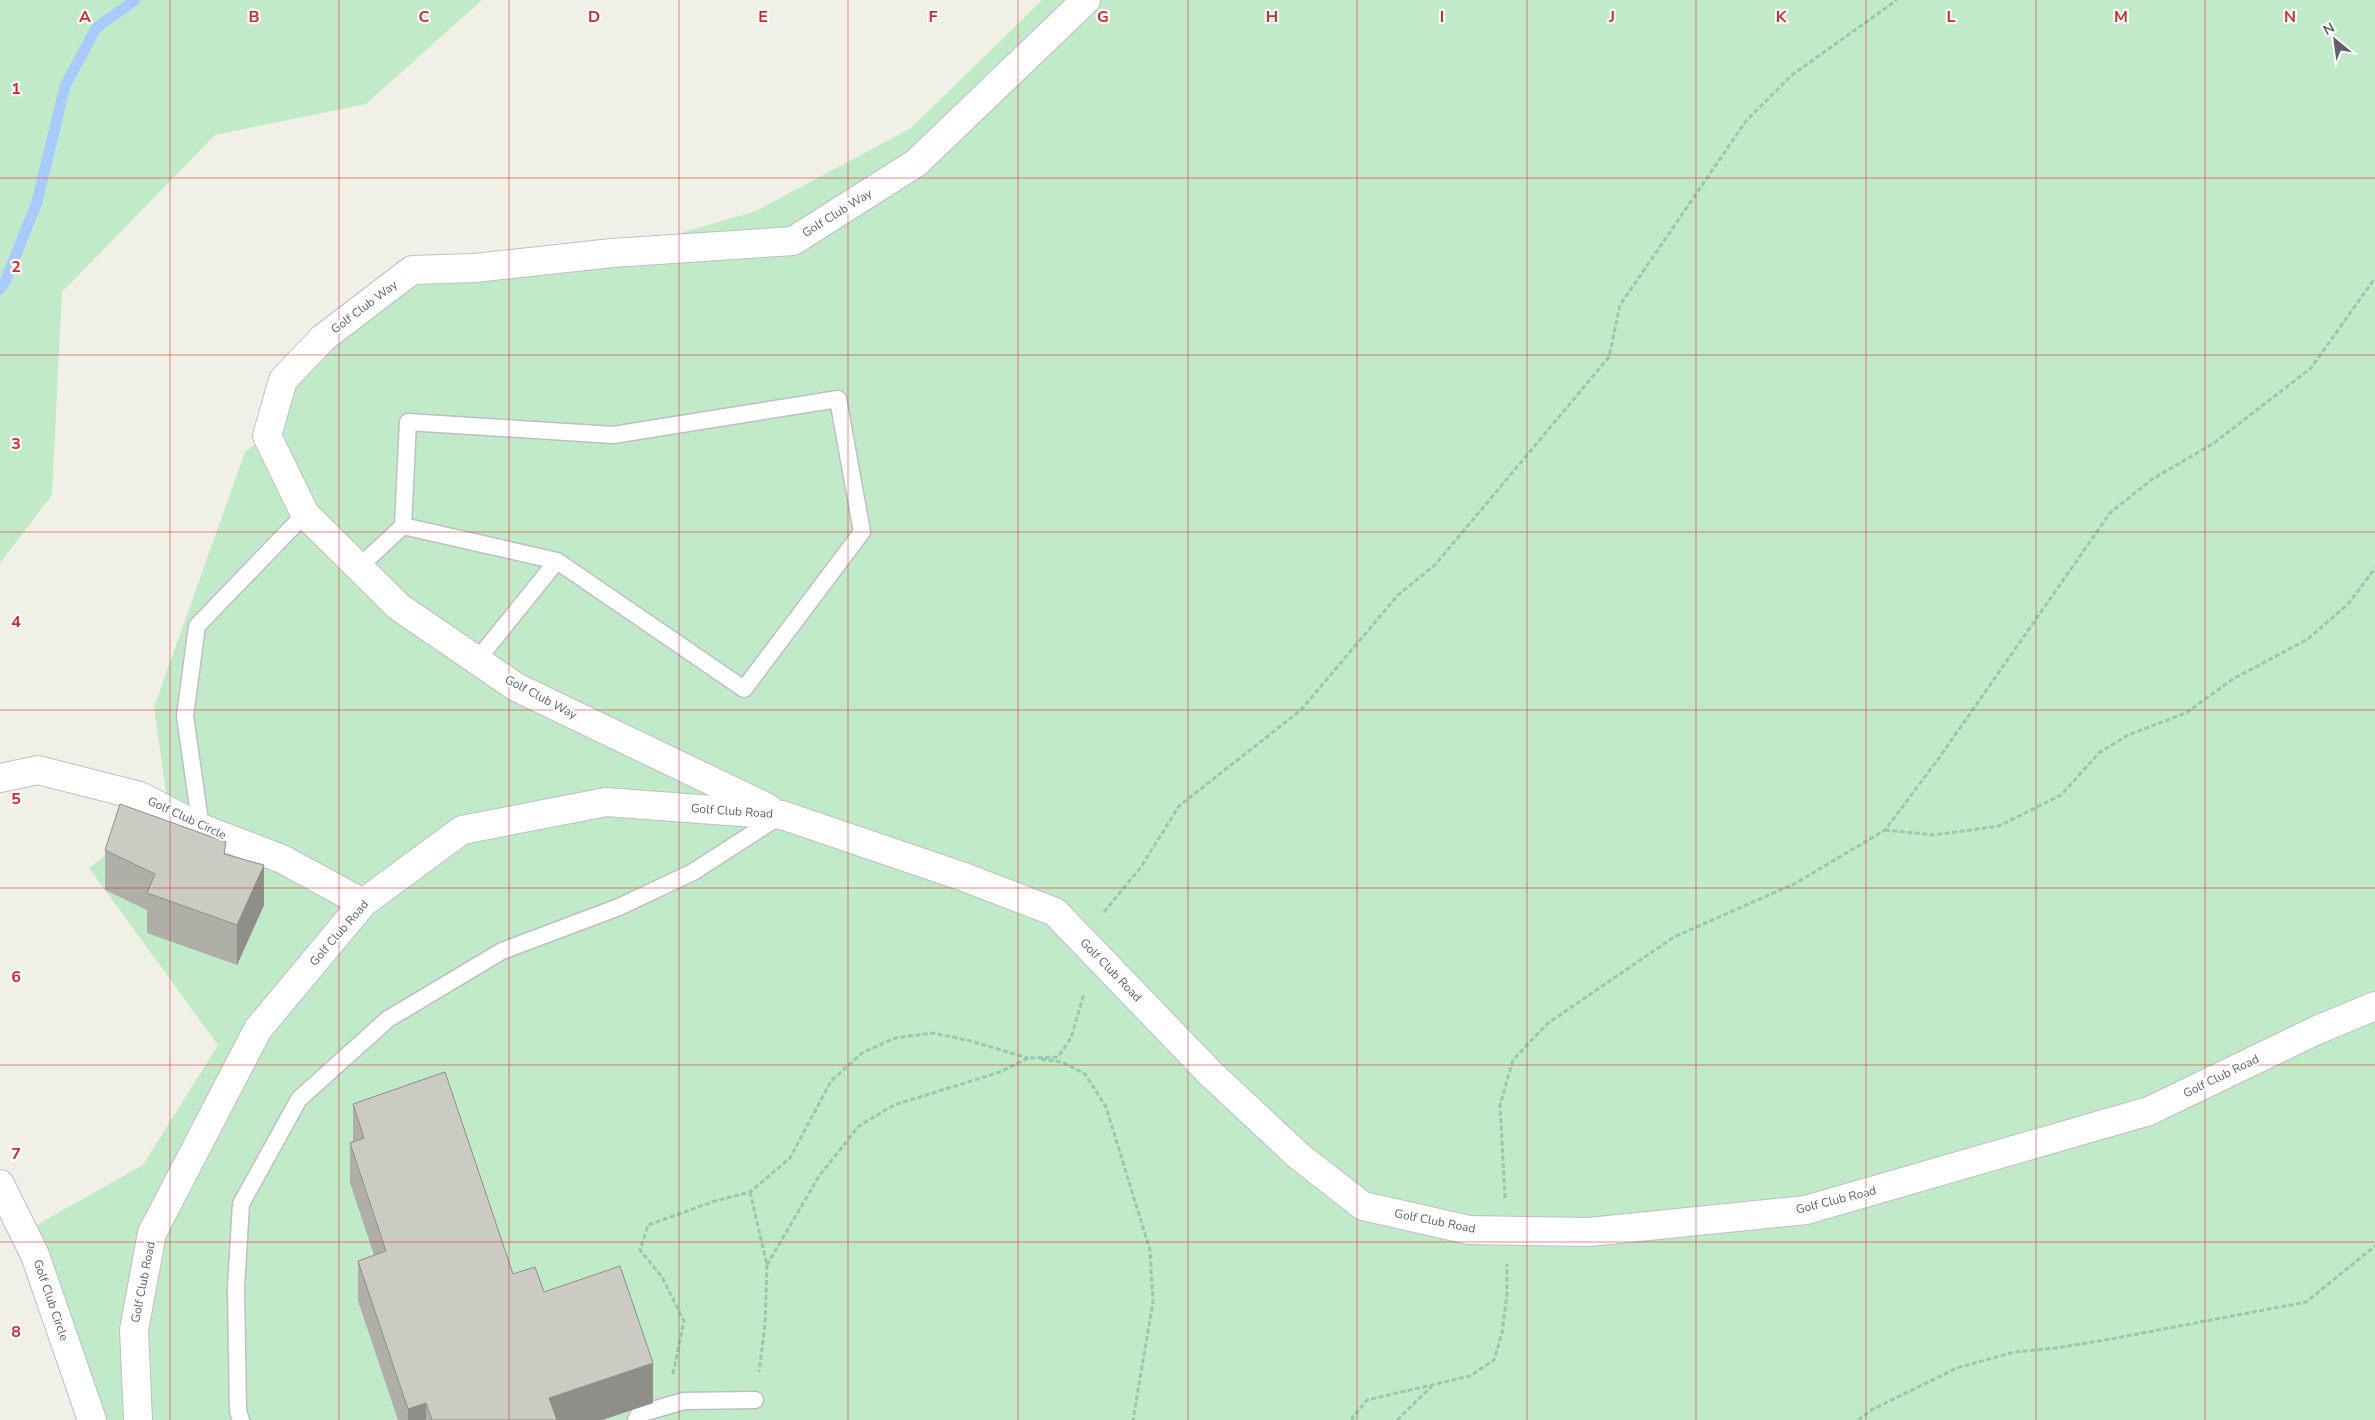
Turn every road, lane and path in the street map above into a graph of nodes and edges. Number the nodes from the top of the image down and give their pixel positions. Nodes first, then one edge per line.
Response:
1 (1086, 0) edge
2 (1897, 0) edge
3 (2375, 278) edge
4 (305, 514) junction
5 (403, 526) junction
6 (557, 561) junction
7 (359, 567) junction
8 (2375, 568) edge
9 (477, 660) junction
10 (0, 778) edge
11 (782, 815) junction
12 (201, 828) junction
13 (1884, 830) junction
14 (363, 903) junction
15 (1093, 952) junction
16 (2375, 1006) edge
17 (1028, 1058) junction
18 (0, 1184) edge
19 (750, 1192) junction
20 (1507, 1231) junction
21 (2375, 1246) edge
22 (767, 1264) junction
23 (1433, 1385) junction
24 (755, 1400) joint
25 (664, 1406) junction
26 (92, 1420) edge
27 (138, 1420) edge
28 (241, 1420) edge
29 (636, 1420) edge
30 (1132, 1420) edge
31 (1353, 1420) edge
32 (1397, 1420) edge
33 (1858, 1420) edge

1 - 4 street, Golf Club Way
2 - 15 path
3 - 13 path
4 - 7 street, Golf Club Way
4 - 12 lane
5 - 6 lane
5 - 6 lane
5 - 7 lane
6 - 9 lane
7 - 9 street, Golf Club Way
8 - 13 path
9 - 11 street, Golf Club Way
10 - 12 street, Golf Club Circle
11 - 14 street, Golf Club Road
11 - 15 street, Golf Club Road
11 - 28 lane
12 - 14 street, Golf Club Circle
13 - 20 path
14 - 27 street, Golf Club Road
15 - 17 path
15 - 20 street, Golf Club Road
16 - 20 street, Golf Club Road
17 - 19 path
17 - 22 path
17 - 30 path
18 - 26 street, Golf Club Circle
19 - 22 path
19 - 25 path
20 - 23 path
21 - 33 path
22 - 24 path
23 - 31 path
23 - 32 path
24 - 25 lane
25 - 29 lane

